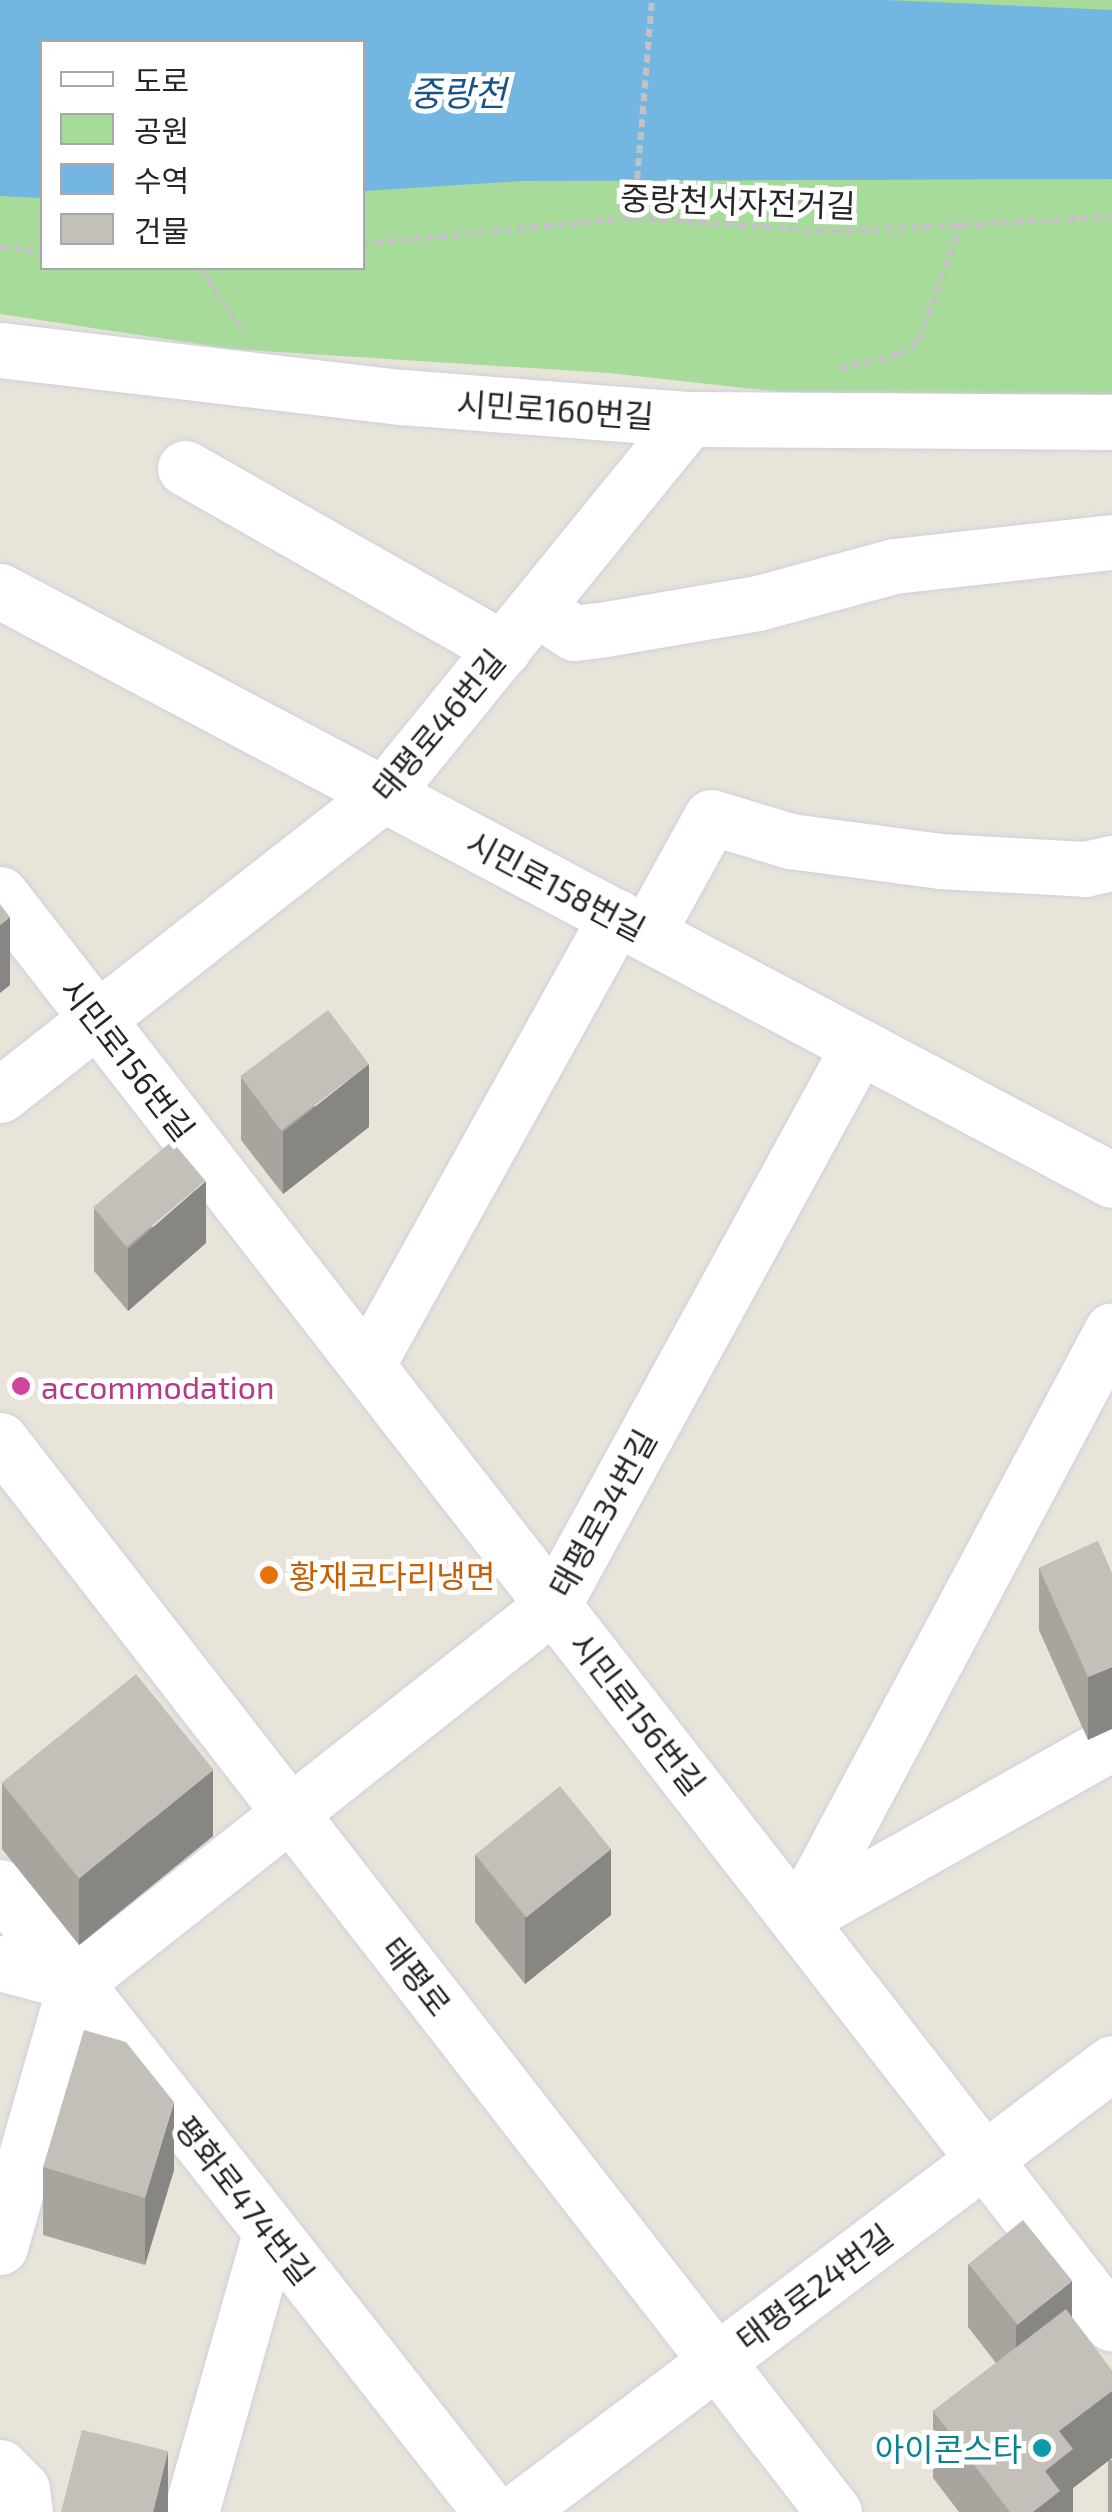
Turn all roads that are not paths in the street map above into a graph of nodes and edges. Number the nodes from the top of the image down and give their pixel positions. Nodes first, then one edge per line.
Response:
1 (0, 350) edge
2 (689, 419) junction
3 (1112, 422) edge
4 (185, 468) dead end
5 (1112, 542) edge
6 (0, 591) edge
7 (519, 629) junction
8 (384, 794) junction
9 (1112, 863) edge
10 (0, 894) edge
11 (632, 925) junction
12 (98, 1020) junction
13 (858, 1046) junction
14 (0, 1095) edge
15 (1112, 1180) edge
16 (1112, 1330) edge
17 (366, 1366) junction
18 (0, 1440) edge
19 (553, 1605) junction
20 (1112, 1743) edge
21 (289, 1812) junction
22 (0, 1888) edge
23 (798, 1919) junction
24 (0, 1963) edge
25 (75, 1983) junction
26 (1112, 2063) edge
27 (984, 2159) junction
28 (270, 2232) junction
29 (0, 2246) edge
30 (1112, 2324) edge
31 (716, 2361) junction
32 (0, 2466) edge
33 (25, 2512) edge
34 (191, 2512) edge
35 (490, 2512) edge
36 (516, 2512) edge
37 (834, 2512) edge

1 - 2 street, 시민로160번길
2 - 3 street, 시민로160번길
2 - 7 street, 태평로46번길
4 - 7 street
5 - 7 street
6 - 8 street, 시민로158번길
7 - 8 street, 태평로46번길
8 - 11 street, 시민로158번길
8 - 12 street, 태평로46번길
9 - 11 street
10 - 12 street, 시민로156번길
11 - 13 street, 시민로158번길
11 - 17 street
12 - 14 street, 태평로46번길
12 - 17 street, 시민로156번길
13 - 15 street, 시민로158번길
13 - 19 street, 태평로34번길
16 - 23 street
17 - 19 street, 시민로156번길
18 - 21 street, 태평로
19 - 21 street, 태평로34번길
19 - 23 street, 시민로156번길
20 - 23 street
21 - 25 street, 태평로34번길
21 - 31 street, 태평로
22 - 25 street, 평화로474번길
23 - 27 street, 시민로156번길
24 - 25 street
25 - 28 street, 평화로474번길
25 - 29 street
26 - 27 street, 태평로24번길
27 - 30 street, 시민로156번길
27 - 31 street, 태평로24번길
28 - 34 street
28 - 35 street, 평화로474번길
31 - 36 street, 태평로24번길
31 - 37 street, 태평로
32 - 33 street

